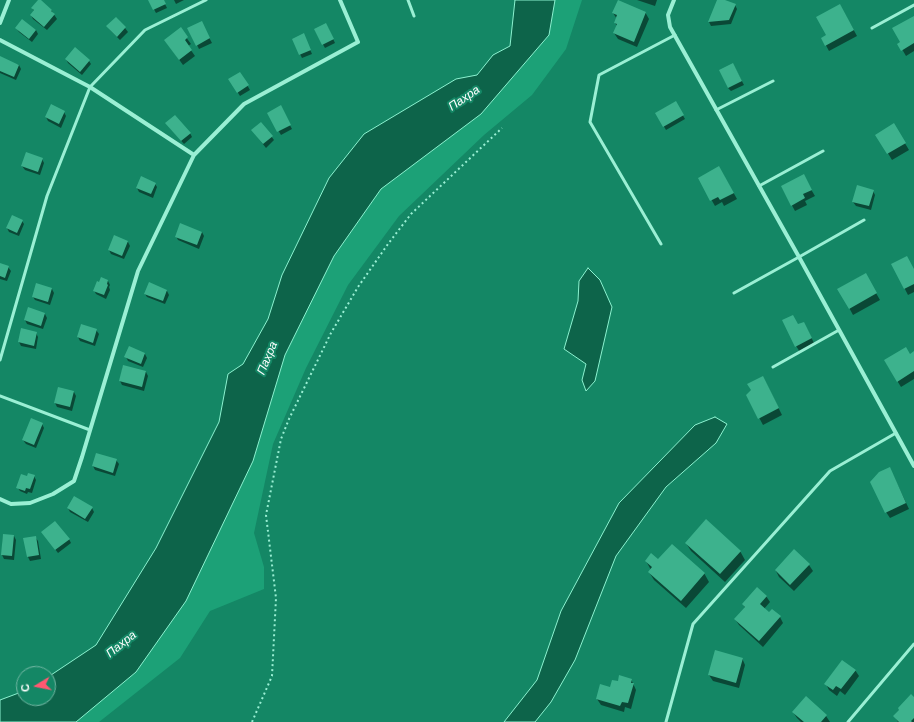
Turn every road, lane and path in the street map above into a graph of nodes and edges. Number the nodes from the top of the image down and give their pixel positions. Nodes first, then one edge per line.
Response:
1 (9, 0) edge
2 (206, 0) edge
3 (340, 0) edge
4 (408, 0) edge
5 (674, 0) edge
6 (914, 6) edge
7 (414, 16) dead end
8 (0, 23) edge
9 (872, 28) dead end
10 (675, 35) junction
11 (0, 40) edge
12 (773, 81) dead end
13 (90, 87) junction
14 (716, 110) junction
15 (502, 128) dead end
16 (823, 151) dead end
17 (194, 155) junction
18 (759, 186) junction
19 (864, 220) dead end
20 (661, 244) dead end
21 (799, 257) junction
22 (734, 293) dead end
23 (839, 330) junction
24 (0, 360) edge
25 (773, 367) dead end
26 (0, 396) edge
27 (90, 430) junction
28 (896, 433) junction
29 (914, 466) edge
30 (0, 499) edge
31 (914, 644) edge
32 (252, 722) edge
33 (666, 722) edge
34 (848, 722) edge

1 - 8 street
2 - 13 lane
3 - 17 street
4 - 7 lane
5 - 10 street
6 - 9 lane
10 - 14 street
10 - 20 lane
11 - 13 street
12 - 14 lane
13 - 17 street
13 - 24 lane
14 - 18 street
15 - 32 path
16 - 18 lane
17 - 27 street
18 - 21 street
19 - 21 lane
21 - 22 lane
21 - 23 street
23 - 25 lane
23 - 28 street
26 - 27 lane
27 - 30 street
28 - 29 street
28 - 33 lane
31 - 34 lane

